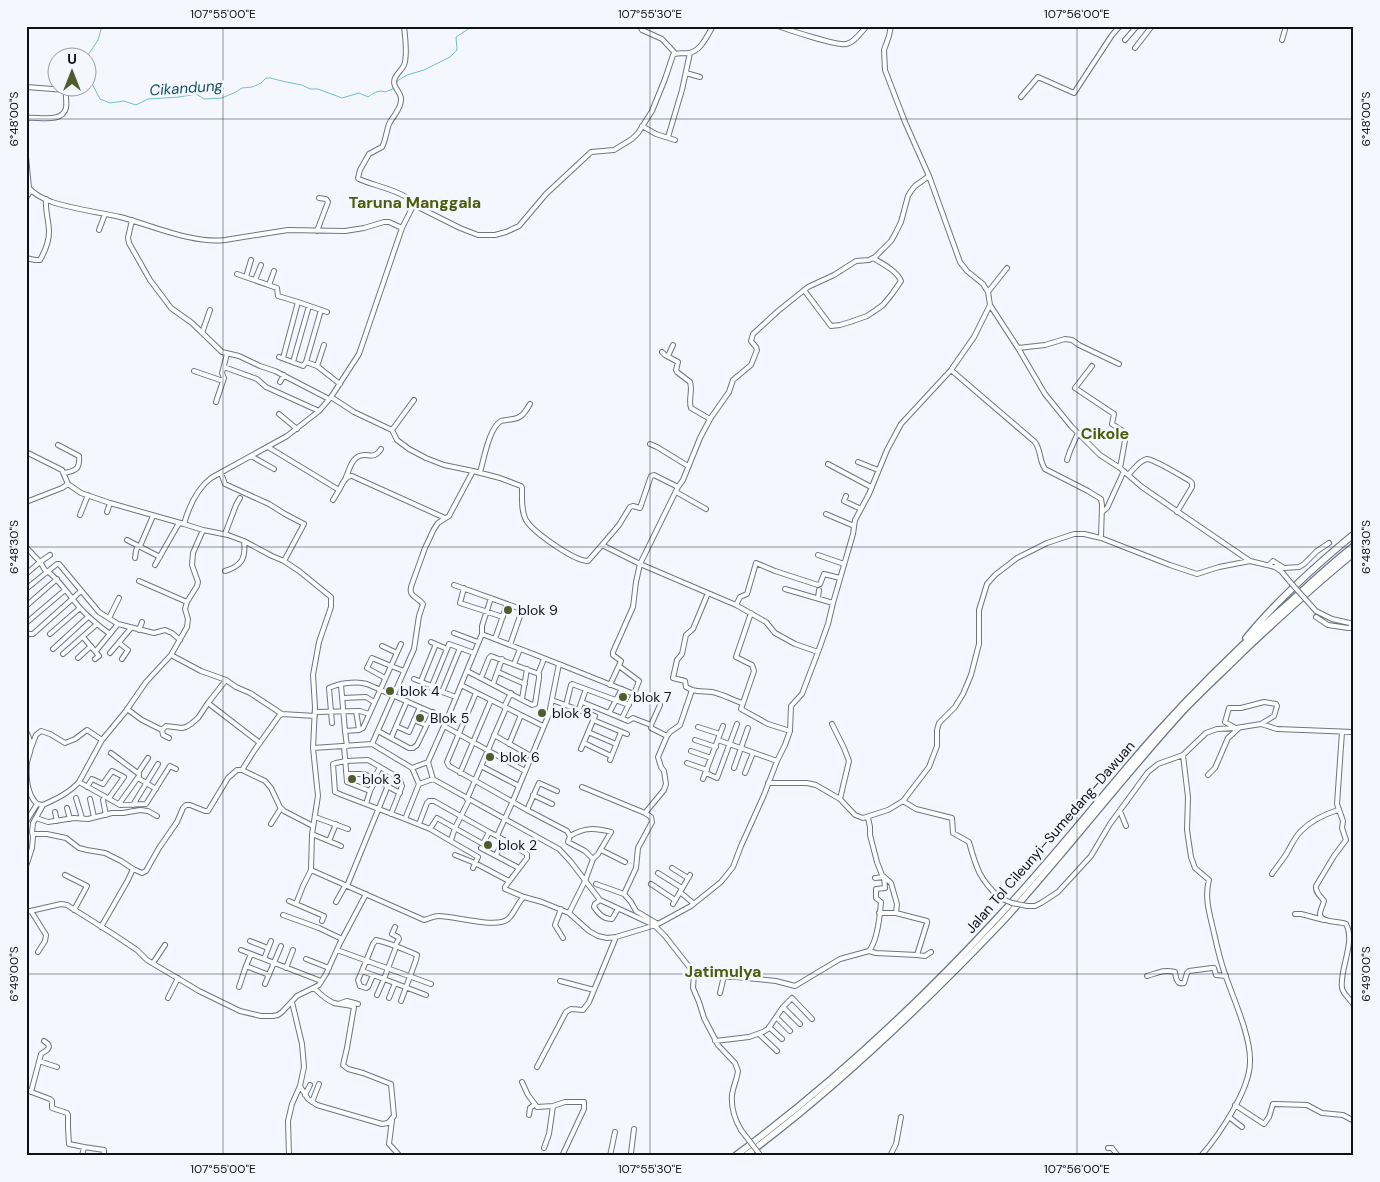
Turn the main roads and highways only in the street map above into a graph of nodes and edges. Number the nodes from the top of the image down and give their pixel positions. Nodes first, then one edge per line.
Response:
1 (1354, 534) edge
2 (1354, 546) edge
3 (1354, 555) edge
4 (1225, 662) junction
5 (735, 1156) edge
6 (745, 1156) edge

1 - 4 highway
2 - 4 highway, Jalan Tol Cileunyi–Sumedang–Dawuan
3 - 6 highway, Jalan Tol Cileunyi–Sumedang–Dawuan
4 - 5 highway, Jalan Tol Cileunyi–Sumedang–Dawuan

